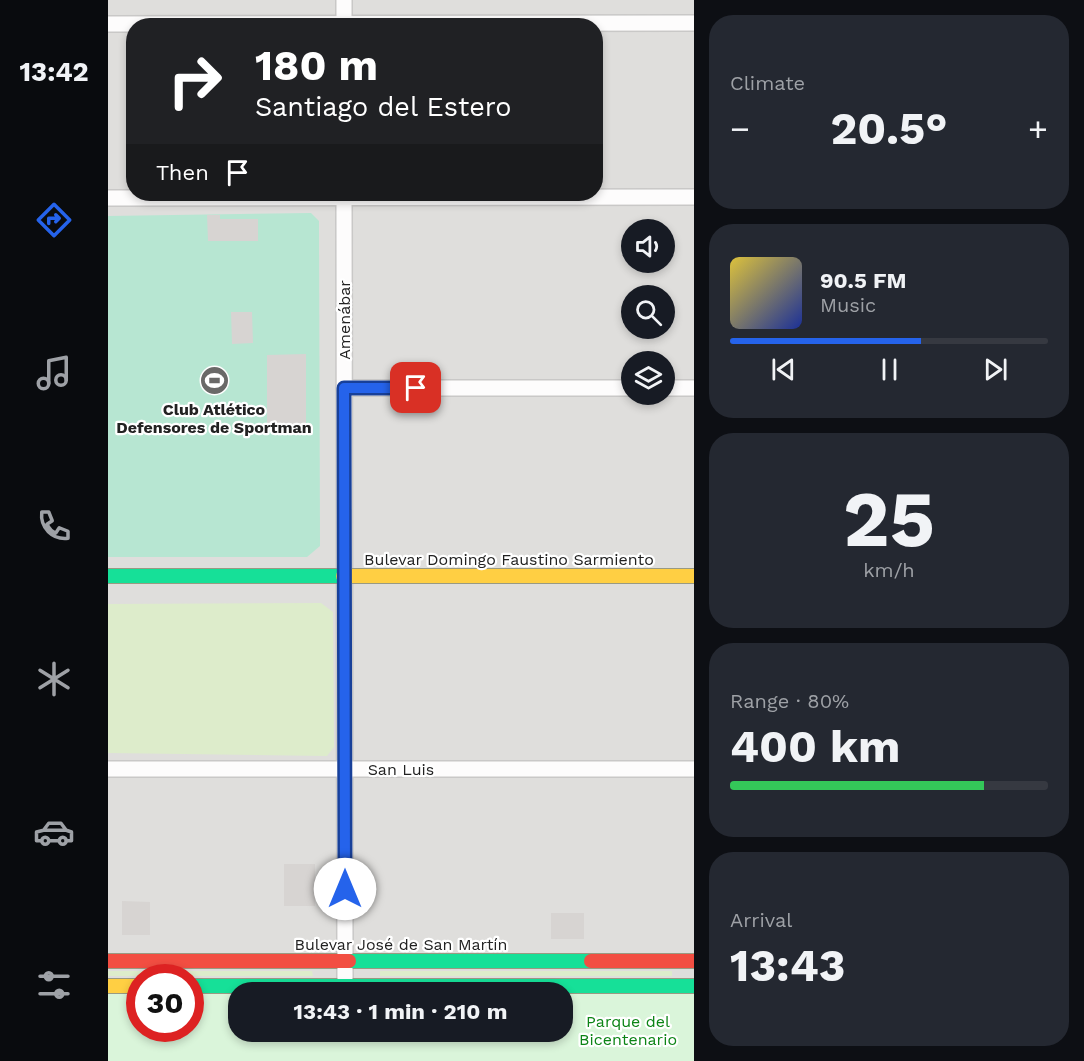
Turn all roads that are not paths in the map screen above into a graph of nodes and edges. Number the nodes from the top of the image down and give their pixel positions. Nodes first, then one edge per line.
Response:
1 (344, 0) edge
2 (344, 18) edge
3 (603, 23) edge
4 (694, 23) edge
5 (108, 24) edge
6 (126, 24) edge
7 (603, 197) edge
8 (108, 198) edge
9 (126, 198) edge
10 (694, 198) edge
11 (344, 201) edge
12 (344, 388) junction
13 (621, 388) edge
14 (675, 388) edge
15 (694, 388) edge
16 (108, 576) edge
17 (345, 576) junction
18 (694, 576) edge
19 (108, 769) edge
20 (345, 769) junction
21 (694, 769) edge
22 (108, 961) edge
23 (345, 961) junction
24 (694, 961) edge
25 (345, 982) edge
26 (108, 986) edge
27 (126, 986) edge
28 (204, 986) edge
29 (228, 986) edge
30 (573, 986) edge
31 (694, 986) edge

1 - 2 street
3 - 4 street
5 - 6 street
7 - 10 street
8 - 9 street
11 - 12 street, Amenábar
12 - 13 street
12 - 17 street, Amenábar
14 - 15 street
16 - 17 main road, Bulevar Domingo Faustino Sarmiento
17 - 18 main road, Bulevar Domingo Faustino Sarmiento
17 - 20 street, Amenábar
19 - 20 street, San Luis
20 - 21 street, San Luis
20 - 23 street, Amenábar
22 - 23 main road, Bulevar José de San Martín
23 - 24 main road, Bulevar José de San Martín
23 - 25 street, Amenábar
26 - 27 main road
28 - 29 main road
30 - 31 main road

